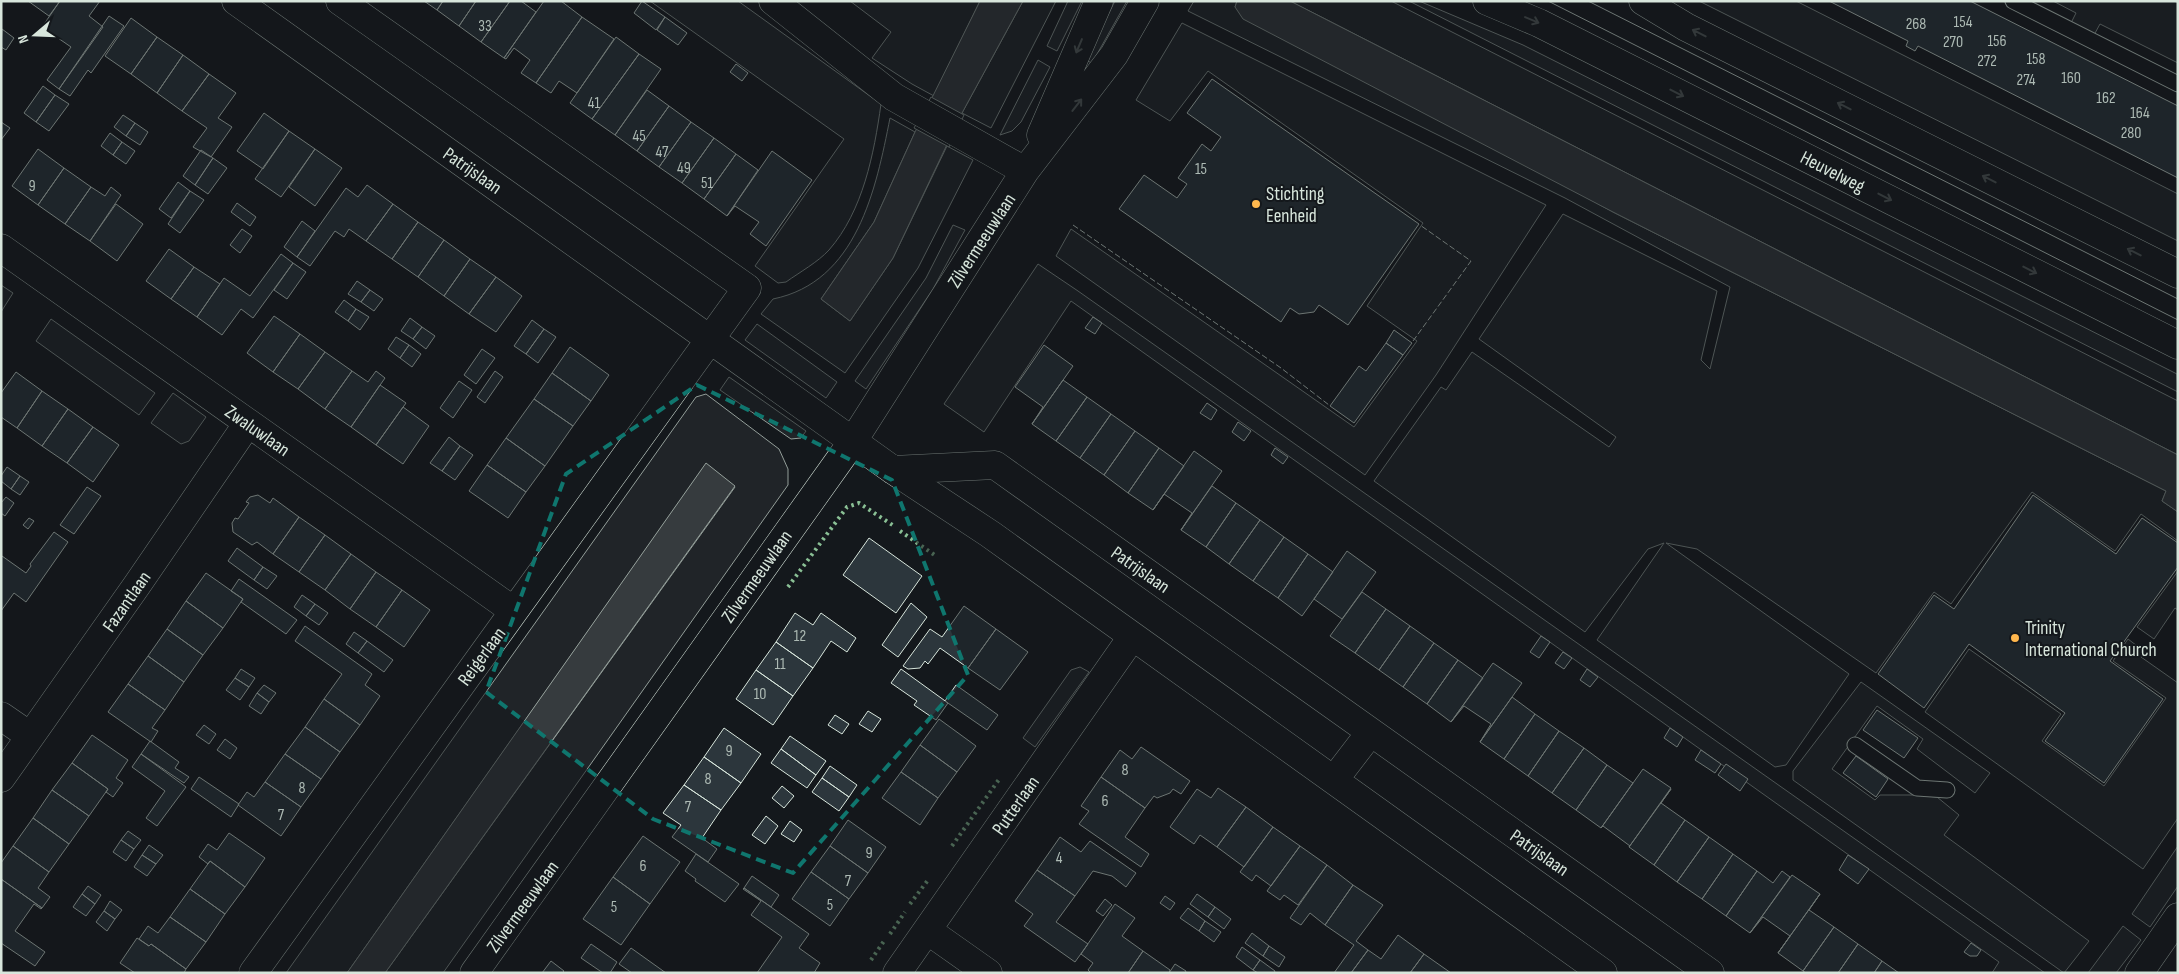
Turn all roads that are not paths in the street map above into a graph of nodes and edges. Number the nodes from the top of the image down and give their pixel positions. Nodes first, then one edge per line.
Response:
1 (236, 1) edge
2 (340, 1) edge
3 (773, 1) edge
4 (1099, 1) edge
5 (1145, 1) edge
6 (1487, 1) edge
7 (1643, 1) edge
8 (2012, 1) edge
9 (2178, 84) edge
10 (1025, 171) junction
11 (1, 248) edge
12 (2178, 274) edge
13 (710, 338) junction
14 (2178, 345) edge
15 (248, 423) junction
16 (852, 441) junction
17 (893, 470) junction
18 (514, 611) junction
19 (1132, 637) junction
20 (1, 716) edge
21 (1370, 733) junction
22 (30, 736) junction
23 (1855, 745) dead end
24 (1, 778) edge
25 (1334, 780) junction
26 (1947, 790) dead end
27 (2178, 917) edge
28 (927, 930) junction
29 (253, 973) edge
30 (474, 973) edge
31 (897, 973) edge
32 (988, 973) edge
33 (1603, 973) edge
34 (1710, 973) edge
35 (2139, 973) edge

1 - 13 street, Patrijslaan
2 - 13 street
3 - 10 street, Zilvermeeuwlaan
4 -> 10 street, Zilvermeeuwlaan
10 -> 5 street, Zilvermeeuwlaan
6 -> 14 street, Heuvelweg
12 -> 7 street
8 - 9 lane
10 - 16 street, Zilvermeeuwlaan
11 - 15 street, Zwaluwlaan
13 - 16 street, Patrijslaan
13 - 18 street, Reigerlaan
15 - 18 street, Zwaluwlaan
15 - 22 street, Fazantlaan
16 - 17 street, Patrijslaan
16 - 30 street, Zilvermeeuwlaan
17 - 19 street, Patrijslaan
17 - 21 street, Patrijslaan
18 - 29 street, Reigerlaan
19 - 25 street, Patrijslaan
19 - 28 street, Putterlaan
20 - 22 street
21 - 25 street
21 - 34 street, Patrijslaan
22 - 24 street, Fazantlaan
23 - 26 lane
25 - 33 street, Patrijslaan
27 - 35 street
28 - 31 street, Putterlaan
28 - 32 street

